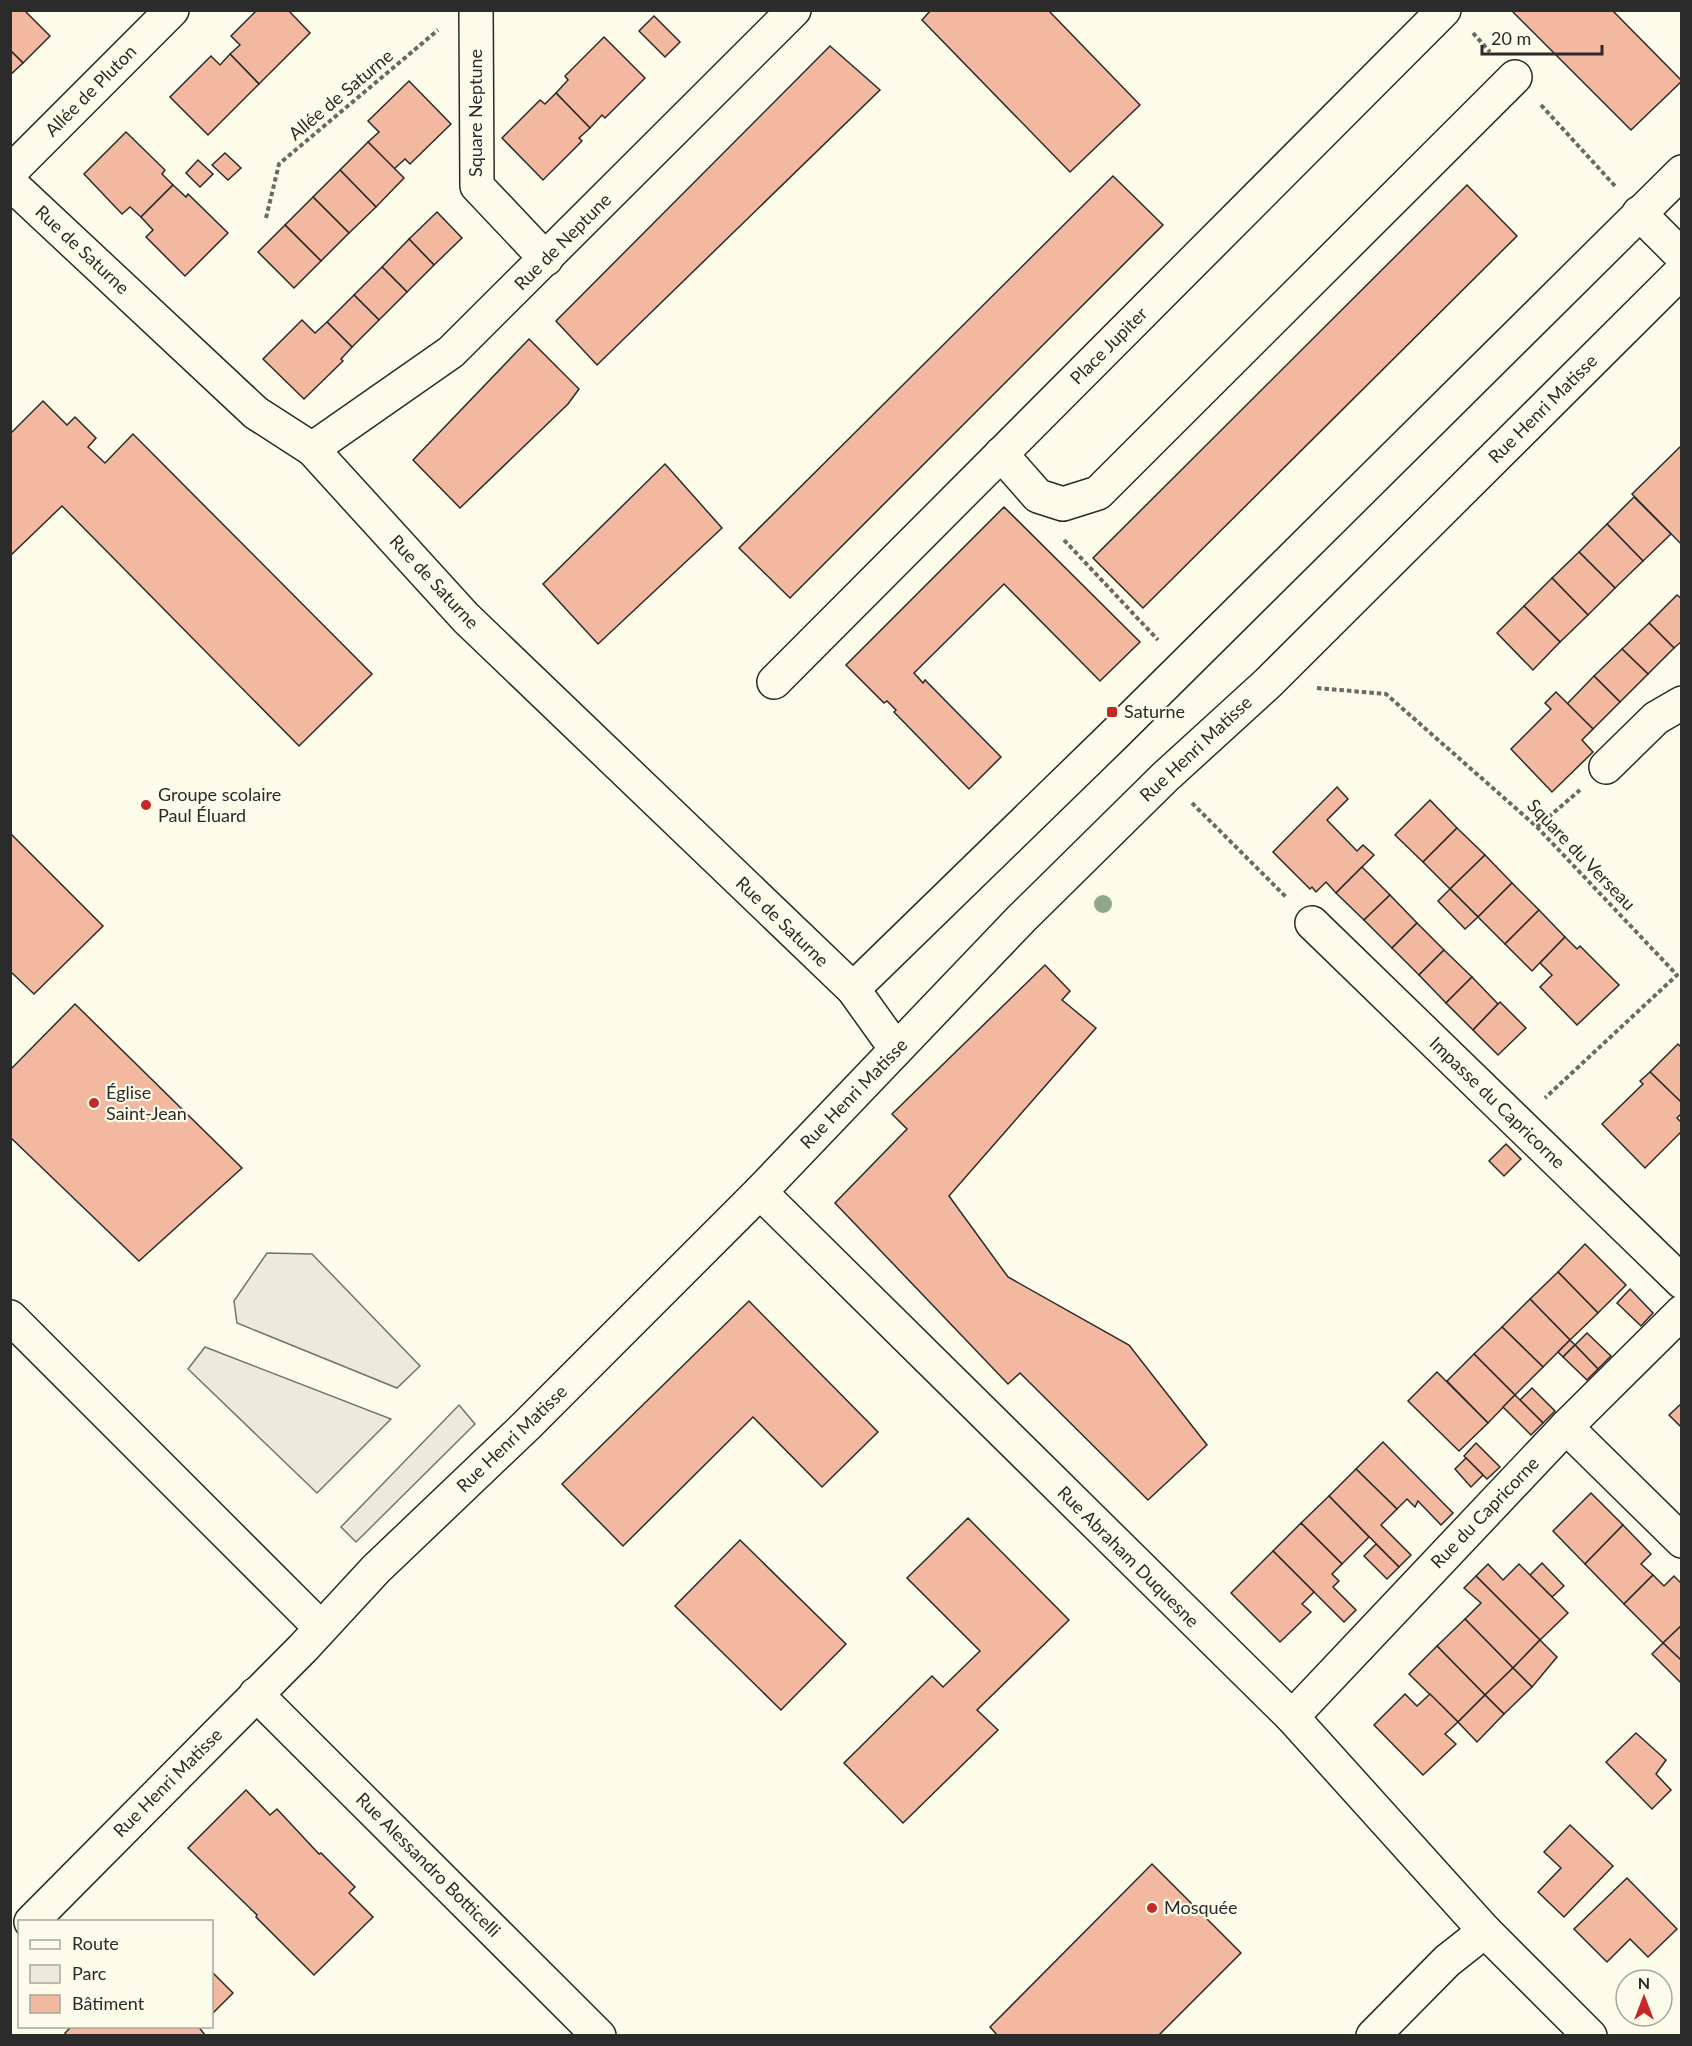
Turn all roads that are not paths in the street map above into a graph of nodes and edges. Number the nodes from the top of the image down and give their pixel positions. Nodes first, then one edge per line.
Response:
1 (172, 10) edge
2 (476, 10) edge
3 (794, 10) edge
4 (1455, 19) edge
5 (1515, 77) road end
6 (1682, 171) edge
7 (10, 172) edge
8 (10, 183) edge
9 (1639, 213) junction
10 (1682, 256) edge
11 (546, 259) junction
12 (1682, 271) edge
13 (312, 450) junction
14 (1002, 454) junction
15 (774, 682) dead end
16 (1682, 702) edge
17 (1606, 767) road end
18 (1312, 923) road end
19 (853, 990) junction
20 (896, 1049) junction
21 (760, 1192) junction
22 (1682, 1282) edge
23 (1682, 1312) edge
24 (10, 1317) edge
25 (1566, 1427) junction
26 (1682, 1541) edge
27 (321, 1628) junction
28 (256, 1694) junction
29 (1292, 1717) junction
30 (33, 1920) edge
31 (1485, 1931) junction
32 (599, 2036) edge
33 (1373, 2036) edge
34 (1590, 2036) edge

1 - 7 street, Allée de Pluton
2 - 11 street, Square Neptune
3 - 11 street, Rue de Neptune
4 - 14 street, Place Jupiter
5 - 14 street
6 - 9 street
8 - 13 street, Rue de Saturne
9 - 10 street
9 - 19 street
11 - 13 street, Rue de Neptune
12 - 20 street, Rue Henri Matisse
13 - 19 street, Rue de Saturne
14 - 15 street, Place Jupiter
16 - 17 street
18 - 22 street, Impasse du Capricorne
19 - 20 street, Rue de Saturne
20 - 21 street, Rue Henri Matisse
21 - 27 street, Rue Henri Matisse
21 - 29 street, Rue Abraham Duquesne
23 - 25 street, Rue du Capricorne
24 - 27 street
25 - 26 street
25 - 29 street, Rue du Capricorne
27 - 28 street, Rue Henri Matisse
28 - 30 street, Rue Henri Matisse
28 - 32 street, Rue Alessandro Botticelli
29 - 31 street, Rue Abraham Duquesne
31 - 33 street
31 - 34 street, Rue Abraham Duquesne

